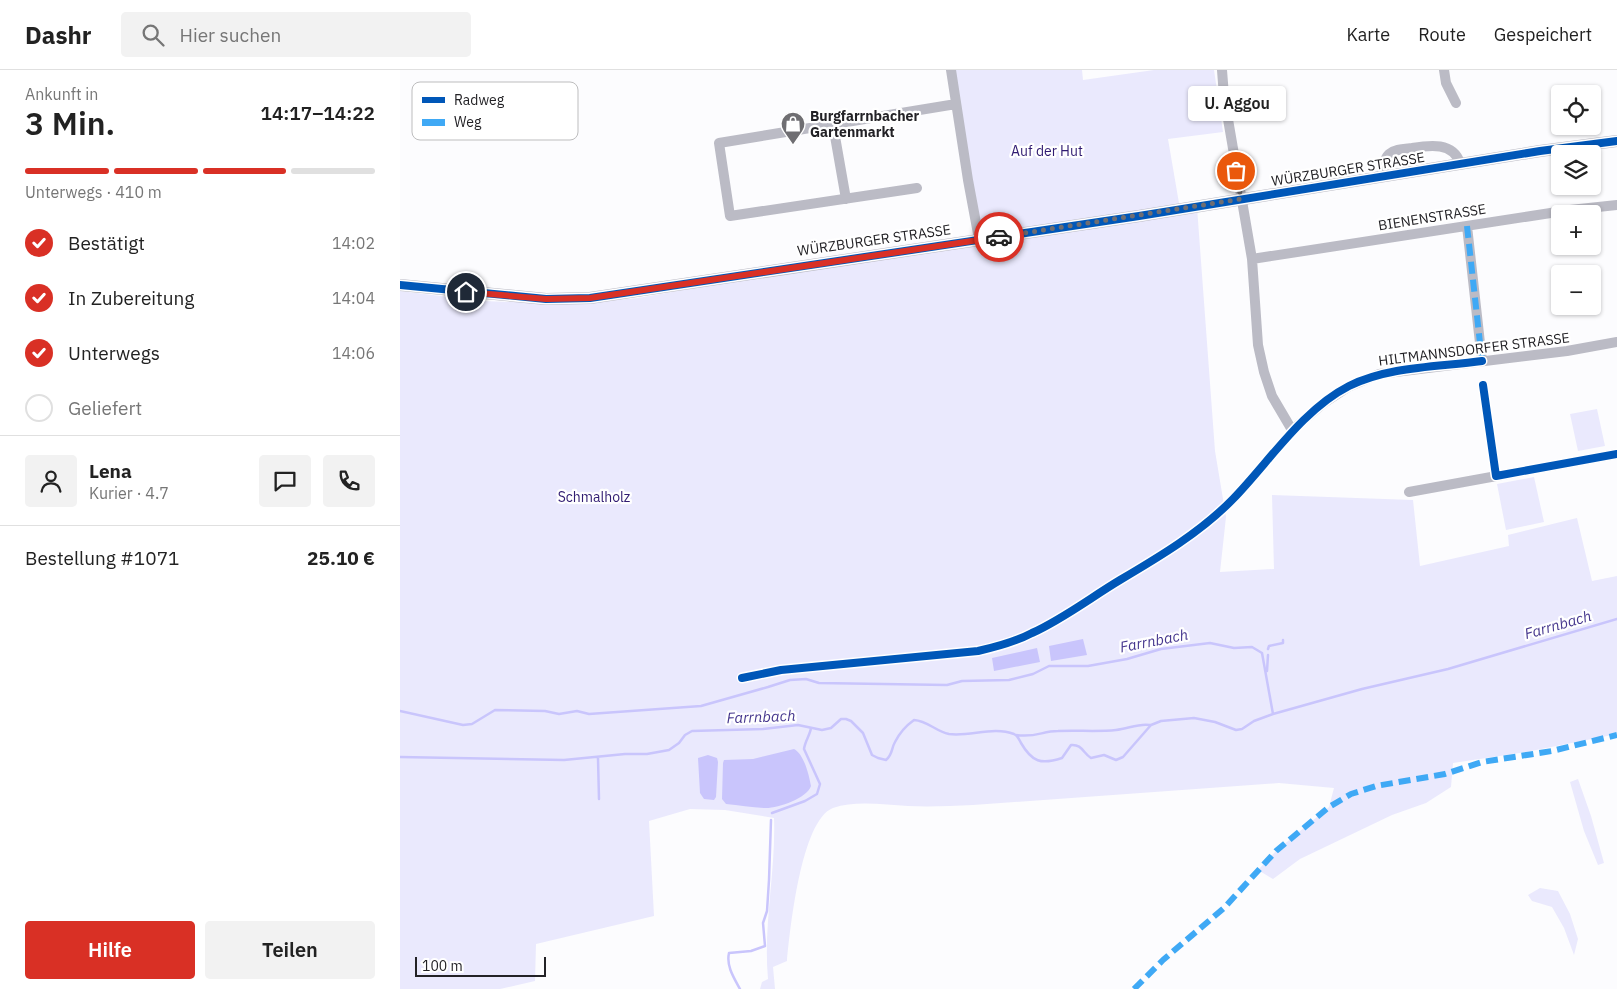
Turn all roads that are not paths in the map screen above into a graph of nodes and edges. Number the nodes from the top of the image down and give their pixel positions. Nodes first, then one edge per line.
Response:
1 (951, 70) edge
2 (1222, 70) edge
3 (1444, 70) edge
4 (1456, 102) dead end
5 (956, 104) junction
6 (833, 125) junction
7 (1617, 141) edge
8 (1460, 163) junction
9 (1382, 177) junction
10 (917, 188) dead end
11 (846, 199) junction
12 (1241, 199) junction
13 (1617, 205) edge
14 (1467, 226) junction
15 (979, 239) junction
16 (1252, 259) junction
17 (400, 285) edge
18 (1617, 342) edge
19 (1482, 361) junction
20 (1617, 454) edge
21 (1409, 492) dead end

1 - 5 street
2 - 12 street
3 - 4 street
5 - 6 street
5 - 15 street
6 - 11 street
6 - 11 street
7 - 8 street, WÜRZBURGER STRASSE
8 - 9 street, WÜRZBURGER STRASSE
8 - 9 street
9 - 12 street, WÜRZBURGER STRASSE
10 - 11 street
12 - 15 street, WÜRZBURGER STRASSE
12 - 16 street
13 - 14 street, BIENENSTRASSE
14 - 16 street, BIENENSTRASSE
14 - 19 street
15 - 17 street, WÜRZBURGER STRASSE
16 - 19 street, HILTMANNSDORFER STRASSE
18 - 19 street, HILTMANNSDORFER STRASSE
20 - 21 street

